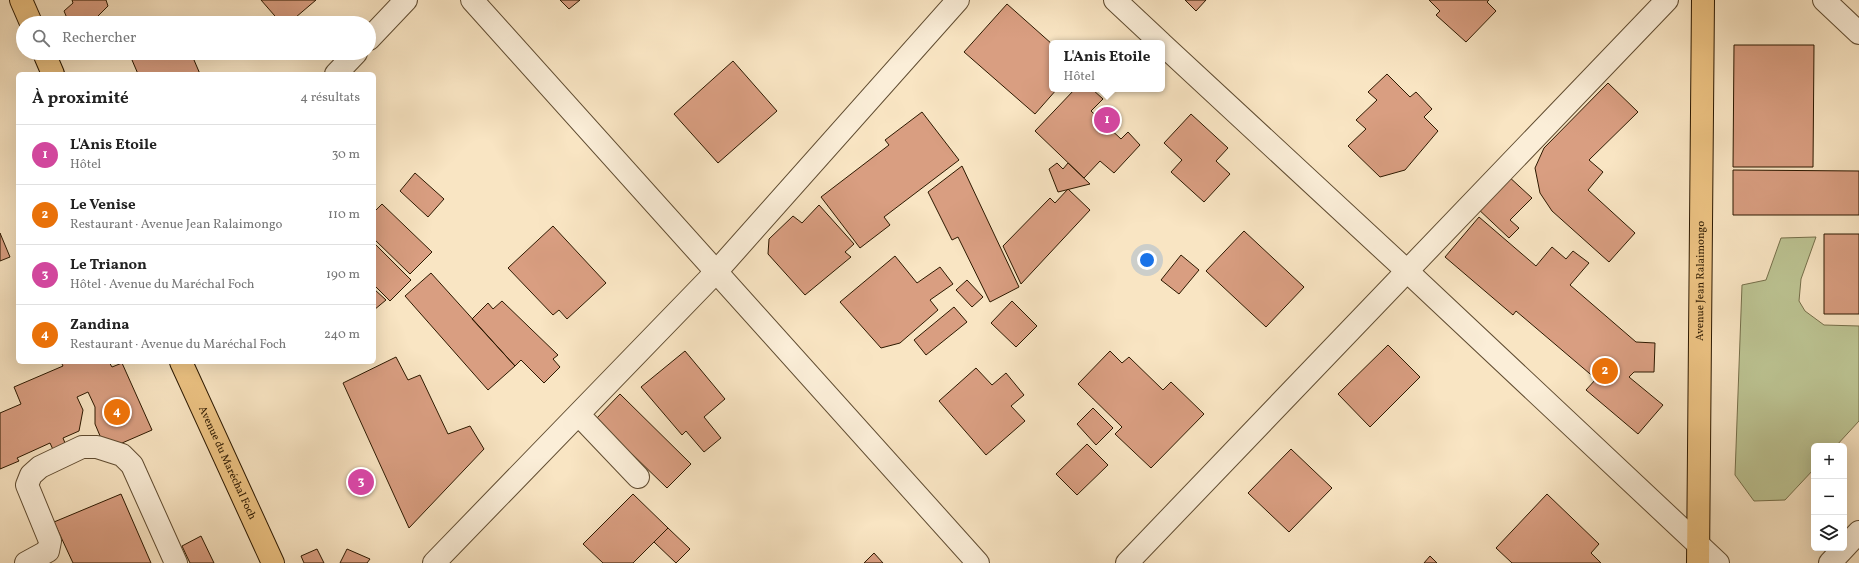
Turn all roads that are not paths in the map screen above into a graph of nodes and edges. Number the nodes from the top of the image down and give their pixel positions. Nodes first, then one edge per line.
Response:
1 (21, 0) edge
2 (406, 0) edge
3 (472, 0) edge
4 (958, 0) edge
5 (1115, 0) edge
6 (1667, 0) edge
7 (1703, 0) edge
8 (1824, 0) edge
9 (28, 16) edge
10 (376, 32) edge
11 (1859, 33) edge
12 (1159, 40) edge
13 (1165, 46) edge
14 (47, 60) edge
15 (349, 60) edge
16 (52, 72) edge
17 (338, 72) edge
18 (1407, 271) junction
19 (716, 272) junction
20 (182, 364) edge
21 (579, 414) junction
22 (638, 477) dead end
23 (1859, 532) edge
24 (1847, 545) edge
25 (1841, 551) edge
26 (1698, 554) edge
27 (26, 563) edge
28 (176, 563) edge
29 (273, 563) edge
30 (434, 563) edge
31 (978, 563) edge
32 (1127, 563) edge
33 (1718, 563) edge
34 (1830, 563) edge

1 - 9 main road
2 - 10 street
3 - 19 street
4 - 19 street
5 - 12 street
6 - 18 street
7 - 26 main road, Avenue Jean Ralaimongo
8 - 11 street
13 - 18 street
14 - 16 main road
15 - 17 street
18 - 26 street
18 - 32 street
19 - 21 street
19 - 31 street
20 - 29 main road, Avenue du Maréchal Foch
21 - 22 street
21 - 30 street
23 - 24 street
25 - 34 street
26 - 33 street
27 - 28 street

